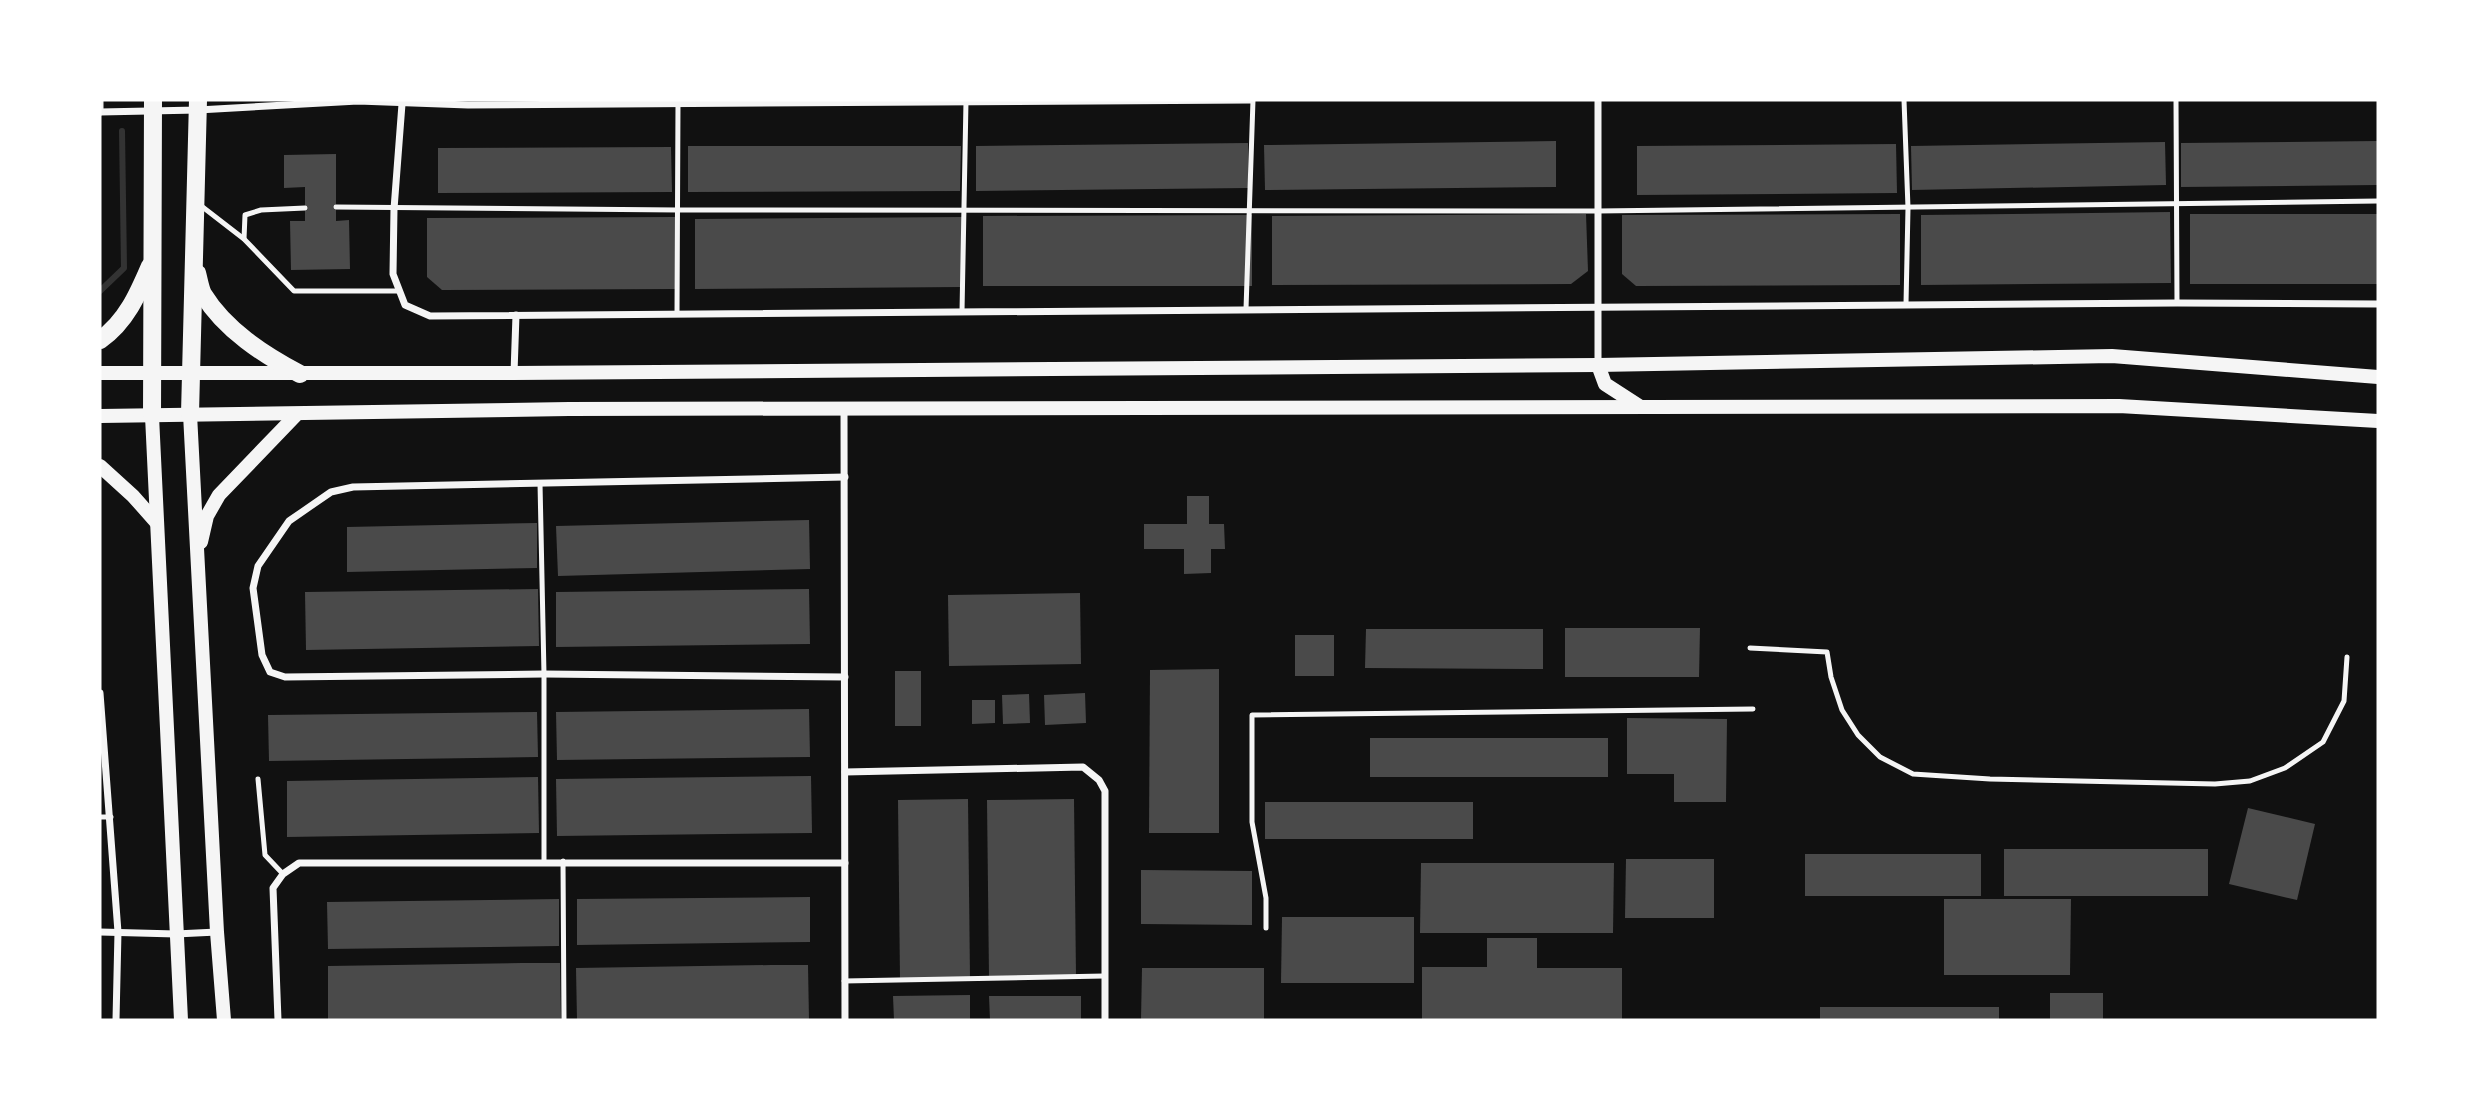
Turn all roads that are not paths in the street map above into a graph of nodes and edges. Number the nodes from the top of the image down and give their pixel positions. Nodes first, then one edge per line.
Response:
1 (100, 100) edge
2 (1252, 100) edge
3 (1598, 100) edge
4 (1905, 100) edge
5 (2176, 100) edge
6 (358, 101) edge
7 (828, 101) edge
8 (966, 101) edge
9 (1203, 101) edge
10 (468, 102) edge
11 (260, 103) edge
12 (678, 103) junction
13 (402, 104) junction
14 (198, 105) edge
15 (153, 106) edge
16 (100, 112) edge
17 (195, 201) junction
18 (2378, 201) edge
19 (2176, 204) junction
20 (336, 207) dead end
21 (305, 208) dead end
22 (1908, 208) junction
23 (394, 209) junction
24 (964, 209) junction
25 (678, 210) junction
26 (1251, 211) junction
27 (1598, 211) junction
28 (244, 239) junction
29 (192, 256) junction
30 (154, 257) junction
31 (399, 291) junction
32 (2178, 303) junction
33 (1906, 304) junction
34 (2378, 304) edge
35 (1598, 306) junction
36 (1246, 309) junction
37 (962, 312) junction
38 (677, 314) junction
39 (516, 316) junction
40 (100, 340) edge
41 (1598, 365) junction
42 (100, 373) edge
43 (514, 373) junction
44 (153, 374) junction
45 (190, 374) junction
46 (300, 374) junction
47 (2378, 377) edge
48 (1640, 407) junction
49 (844, 408) junction
50 (190, 414) junction
51 (297, 414) junction
52 (100, 416) edge
53 (152, 416) junction
54 (2378, 421) edge
55 (100, 466) edge
56 (845, 477) junction
57 (540, 483) junction
58 (157, 523) junction
59 (197, 561) junction
60 (1750, 648) dead end
61 (2347, 657) dead end
62 (544, 674) junction
63 (845, 677) junction
64 (100, 693) edge
65 (1753, 709) dead end
66 (100, 711) edge
67 (845, 772) junction
68 (258, 779) dead end
69 (100, 817) edge
70 (111, 817) junction
71 (563, 861) junction
72 (544, 862) junction
73 (845, 863) junction
74 (283, 874) junction
75 (1266, 928) dead end
76 (100, 932) edge
77 (118, 932) junction
78 (216, 932) junction
79 (176, 934) junction
80 (1104, 976) junction
81 (844, 981) junction
82 (116, 1020) edge
83 (181, 1020) edge
84 (224, 1020) edge
85 (278, 1020) edge
86 (564, 1020) edge
87 (845, 1020) edge
88 (1105, 1020) edge

1 - 16 street
2 - 9 street
2 - 26 lane
3 - 27 street
4 - 22 lane
5 - 19 lane
6 - 11 street
6 - 13 street
7 - 8 street
7 - 12 street
8 - 9 street
8 - 24 lane
10 - 12 street
10 - 13 street
11 - 14 street
12 - 25 lane
13 - 23 street
14 - 15 street
14 - 17 main road
15 - 16 street
15 - 30 main road
17 - 28 lane
17 - 29 main road
18 - 19 lane
19 - 22 lane
19 - 32 lane
20 - 23 lane
21 - 28 lane
22 - 27 lane
22 - 33 lane
23 - 25 lane
23 - 31 street
24 - 25 lane
24 - 26 lane
24 - 37 lane
25 - 38 lane
26 - 27 lane
26 - 36 lane
27 - 35 street
28 - 31 lane
29 - 45 main road
29 - 46 main road
30 - 40 main road
30 - 44 main road
31 - 39 street
32 - 33 street
32 - 34 street
33 - 35 street
35 - 36 street
35 - 41 street
36 - 37 street
37 - 38 street
38 - 39 street
39 - 43 street
41 - 43 main road
41 - 47 main road
41 - 48 main road
42 - 44 main road
43 - 46 main road
44 - 45 main road
44 - 53 main road
45 - 46 main road
45 - 50 main road
48 - 49 main road
48 - 54 main road
49 - 51 main road
49 - 56 street
50 - 51 main road
50 - 53 main road
50 - 59 main road
51 - 59 main road
52 - 53 main road
53 - 58 main road
55 - 58 main road
56 - 57 street
56 - 63 street
57 - 62 lane
57 - 62 street
58 - 79 main road
59 - 78 main road
60 - 61 lane
62 - 63 street
62 - 72 lane
63 - 67 street
64 - 66 street
65 - 75 lane
66 - 70 street
67 - 73 street
67 - 80 street
68 - 74 lane
69 - 70 lane
70 - 77 street
71 - 72 street
71 - 73 street
71 - 86 lane
72 - 74 street
73 - 81 street
74 - 85 street
76 - 77 street
77 - 79 street
77 - 82 street
78 - 79 street
78 - 84 main road
79 - 83 main road
80 - 81 lane
80 - 88 street
81 - 87 street

